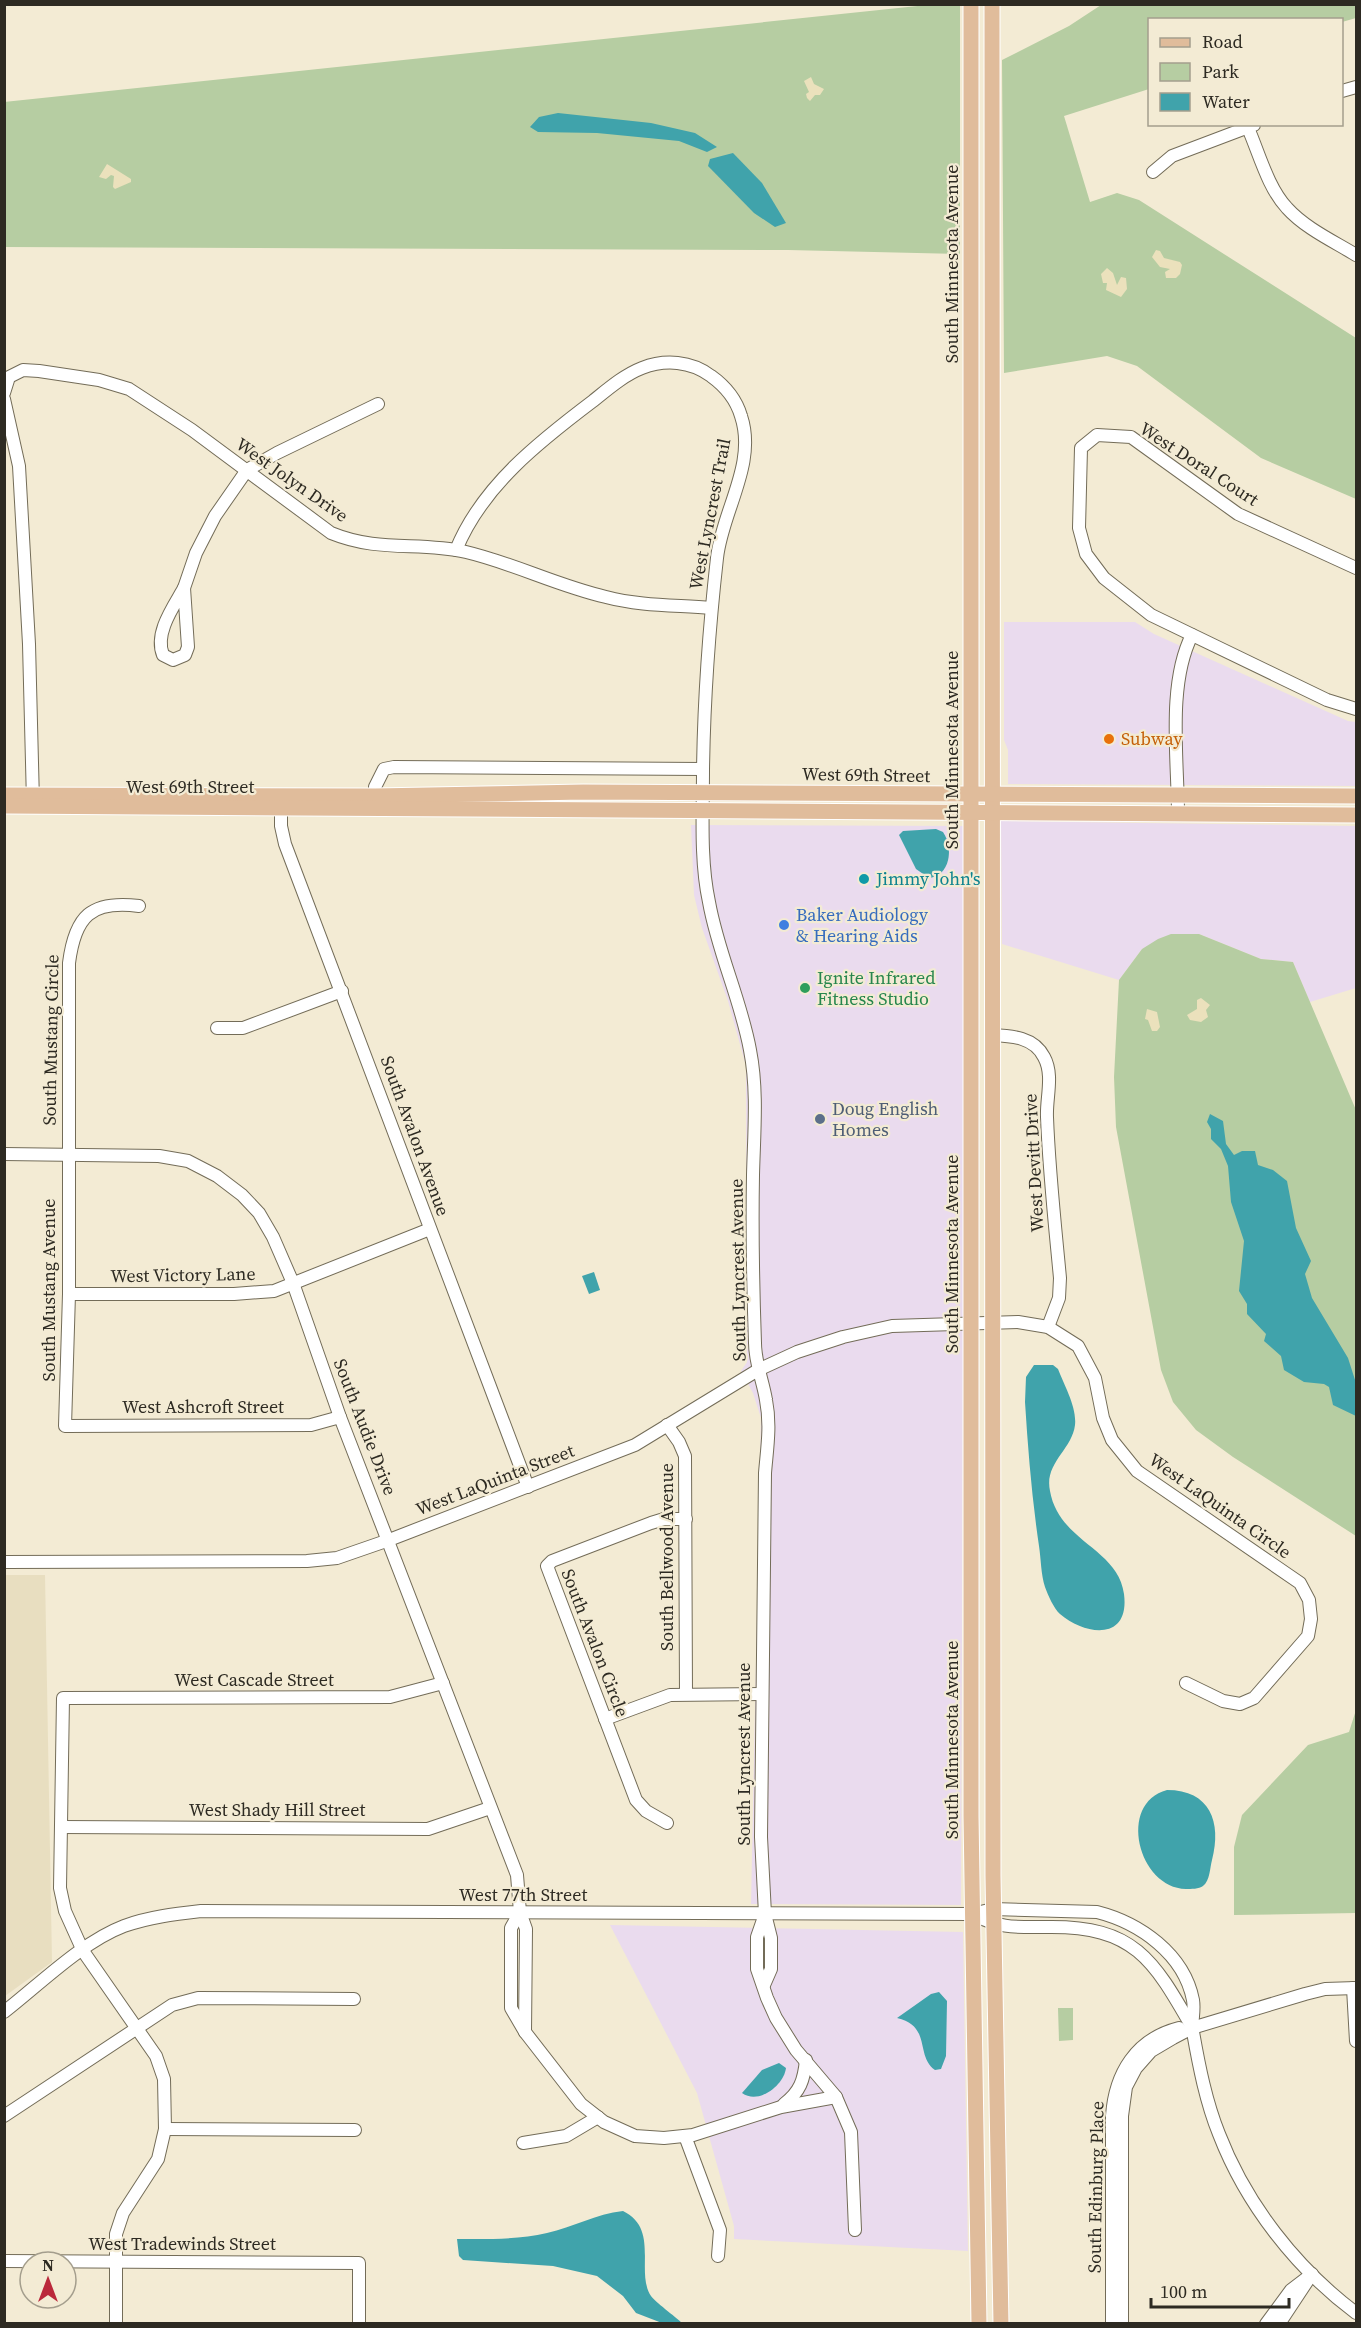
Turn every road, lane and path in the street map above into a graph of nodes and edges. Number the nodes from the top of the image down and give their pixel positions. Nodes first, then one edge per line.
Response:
1 (971, 4) edge
2 (992, 4) edge
3 (1252, 126) edge
4 (1153, 172) dead end
5 (1356, 255) edge
6 (4, 393) edge
7 (4, 399) edge
8 (378, 404) dead end
9 (247, 470) junction
10 (456, 550) junction
11 (1356, 568) edge
12 (184, 588) junction
13 (711, 608) junction
14 (1192, 635) junction
15 (1356, 709) edge
16 (703, 770) junction
17 (703, 792) junction
18 (4, 795) edge
19 (994, 795) junction
20 (971, 796) junction
21 (1178, 796) junction
22 (1356, 796) edge
23 (33, 801) junction
24 (281, 801) junction
25 (375, 802) junction
26 (4, 806) edge
27 (703, 809) junction
28 (972, 813) junction
29 (993, 814) junction
30 (1178, 814) junction
31 (1356, 815) edge
32 (139, 906) dead end
33 (342, 991) junction
34 (217, 1028) dead end
35 (992, 1035) junction
36 (4, 1154) edge
37 (67, 1155) junction
38 (430, 1229) junction
39 (293, 1283) junction
40 (69, 1294) junction
41 (972, 1322) junction
42 (993, 1322) junction
43 (1048, 1327) junction
44 (758, 1370) junction
45 (340, 1417) junction
46 (667, 1425) junction
47 (65, 1426) joint
48 (528, 1487) junction
49 (686, 1519) junction
50 (389, 1540) junction
51 (4, 1562) edge
52 (443, 1683) junction
53 (1186, 1683) dead end
54 (686, 1694) junction
55 (762, 1694) junction
56 (605, 1719) junction
57 (490, 1808) junction
58 (667, 1823) dead end
59 (61, 1827) junction
60 (993, 1909) junction
61 (520, 1912) junction
62 (765, 1914) junction
63 (972, 1914) junction
64 (994, 1925) junction
65 (83, 1951) junction
66 (1354, 1988) edge
67 (354, 1999) dead end
68 (4, 2012) edge
69 (1192, 2028) junction
70 (137, 2029) junction
71 (1356, 2041) edge
72 (806, 2060) junction
73 (836, 2097) junction
74 (781, 2107) junction
75 (4, 2116) edge
76 (598, 2117) junction
77 (165, 2129) junction
78 (355, 2130) dead end
79 (685, 2136) junction
80 (523, 2143) dead end
81 (855, 2230) dead end
82 (718, 2256) dead end
83 (4, 2261) edge
84 (116, 2262) junction
85 (1312, 2274) junction
86 (1356, 2313) edge
87 (116, 2324) edge
88 (359, 2324) edge
89 (980, 2324) edge
90 (1001, 2324) edge
91 (1112, 2324) edge
92 (1122, 2324) edge
93 (1266, 2324) edge
94 (1279, 2324) edge

1 - 20 main road, South Minnesota Avenue
2 - 19 main road
3 - 4 street
3 - 5 street
6 - 9 street, West Jolyn Drive
7 - 23 street
8 - 9 street
9 - 10 street, West Jolyn Drive
9 - 12 street
10 - 13 street, West Jolyn Drive
10 - 13 street, West Lyncrest Trail
11 - 14 street, West Doral Court
12 - 12 street
13 - 16 street, West Lyncrest Trail
14 - 15 street, West Doral Court
14 - 21 street
16 - 17 street, West Lyncrest Trail
16 - 25 street
17 - 20 main road, West 69th Street
17 - 25 main road, West 69th Street
17 - 27 street, South Lyncrest Avenue
18 - 23 main road, West 69th Street
19 - 20 main road, West 69th Street
19 - 21 main road, West 69th Street
19 - 29 main road
20 - 28 main road, South Minnesota Avenue
21 - 22 main road, West 69th Street
21 - 30 street
23 - 24 main road, West 69th Street
23 - 26 main road, West 69th Street
24 - 25 main road, West 69th Street
24 - 33 street, South Avalon Avenue
25 - 27 main road, West 69th Street
27 - 28 main road, West 69th Street
27 - 44 street, South Lyncrest Avenue
28 - 29 main road, West 69th Street
28 - 41 main road, South Minnesota Avenue
29 - 30 main road, West 69th Street
29 - 35 main road
30 - 31 main road, West 69th Street
32 - 37 street, South Mustang Circle
33 - 34 street
33 - 38 street, South Avalon Avenue
35 - 42 main road
35 - 43 street, West Devitt Drive
36 - 37 street, South Audie Drive
37 - 39 street, South Audie Drive
37 - 40 street, South Mustang Avenue
38 - 39 street, West Victory Lane
38 - 48 street, South Avalon Avenue
39 - 40 street, West Victory Lane
39 - 45 street, South Audie Drive
40 - 47 street, South Mustang Avenue
41 - 42 street, West LaQuinta Circle
41 - 44 street, West LaQuinta Street
41 - 63 main road, South Minnesota Avenue
42 - 43 street, West LaQuinta Circle
42 - 60 main road
43 - 53 street, West LaQuinta Circle
44 - 46 street, West LaQuinta Street
44 - 55 street, South Lyncrest Avenue
45 - 47 street, West Ashcroft Street
45 - 50 street, South Audie Drive
46 - 48 street, West LaQuinta Street
46 - 49 street, South Bellwood Avenue
48 - 50 street, West LaQuinta Street
49 - 54 street, South Bellwood Avenue
49 - 56 street, South Avalon Circle
50 - 51 street, West LaQuinta Street
50 - 52 street, South Audie Drive
52 - 57 street, South Audie Drive
52 - 59 street, West Cascade Street
54 - 55 street
54 - 56 street
55 - 62 street, South Lyncrest Avenue
56 - 58 street, South Avalon Circle
57 - 59 street, West Shady Hill Street
57 - 61 street, South Audie Drive
59 - 65 street
60 - 63 street, West 77th Street
60 - 64 main road
60 - 69 street, West 77th Street
61 - 62 street, West 77th Street
61 - 65 street, West 77th Street
61 - 76 street, South Audie Drive
62 - 63 street, West 77th Street
62 - 72 street, South Lyncrest Avenue
63 - 64 street, West 77th Street
63 - 89 main road, South Minnesota Avenue
64 - 69 street, West 77th Street
64 - 90 main road
65 - 68 street, West 77th Street
65 - 70 street
66 - 69 street
66 - 71 street
67 - 70 street
69 - 85 street, West 77th Street
69 - 91 street, South Edinburg Place
69 - 92 street, South Edinburg Place
70 - 75 street
70 - 77 street
72 - 73 street, South Lyncrest Avenue
72 - 74 street
73 - 74 street
73 - 81 street, South Lyncrest Avenue
74 - 79 street
76 - 79 street
76 - 80 street
77 - 78 street
77 - 84 street
79 - 82 street
83 - 84 street, West Tradewinds Street
84 - 87 street
84 - 88 street, West Tradewinds Street
85 - 86 street, West 77th Street
85 - 93 street
85 - 94 street

